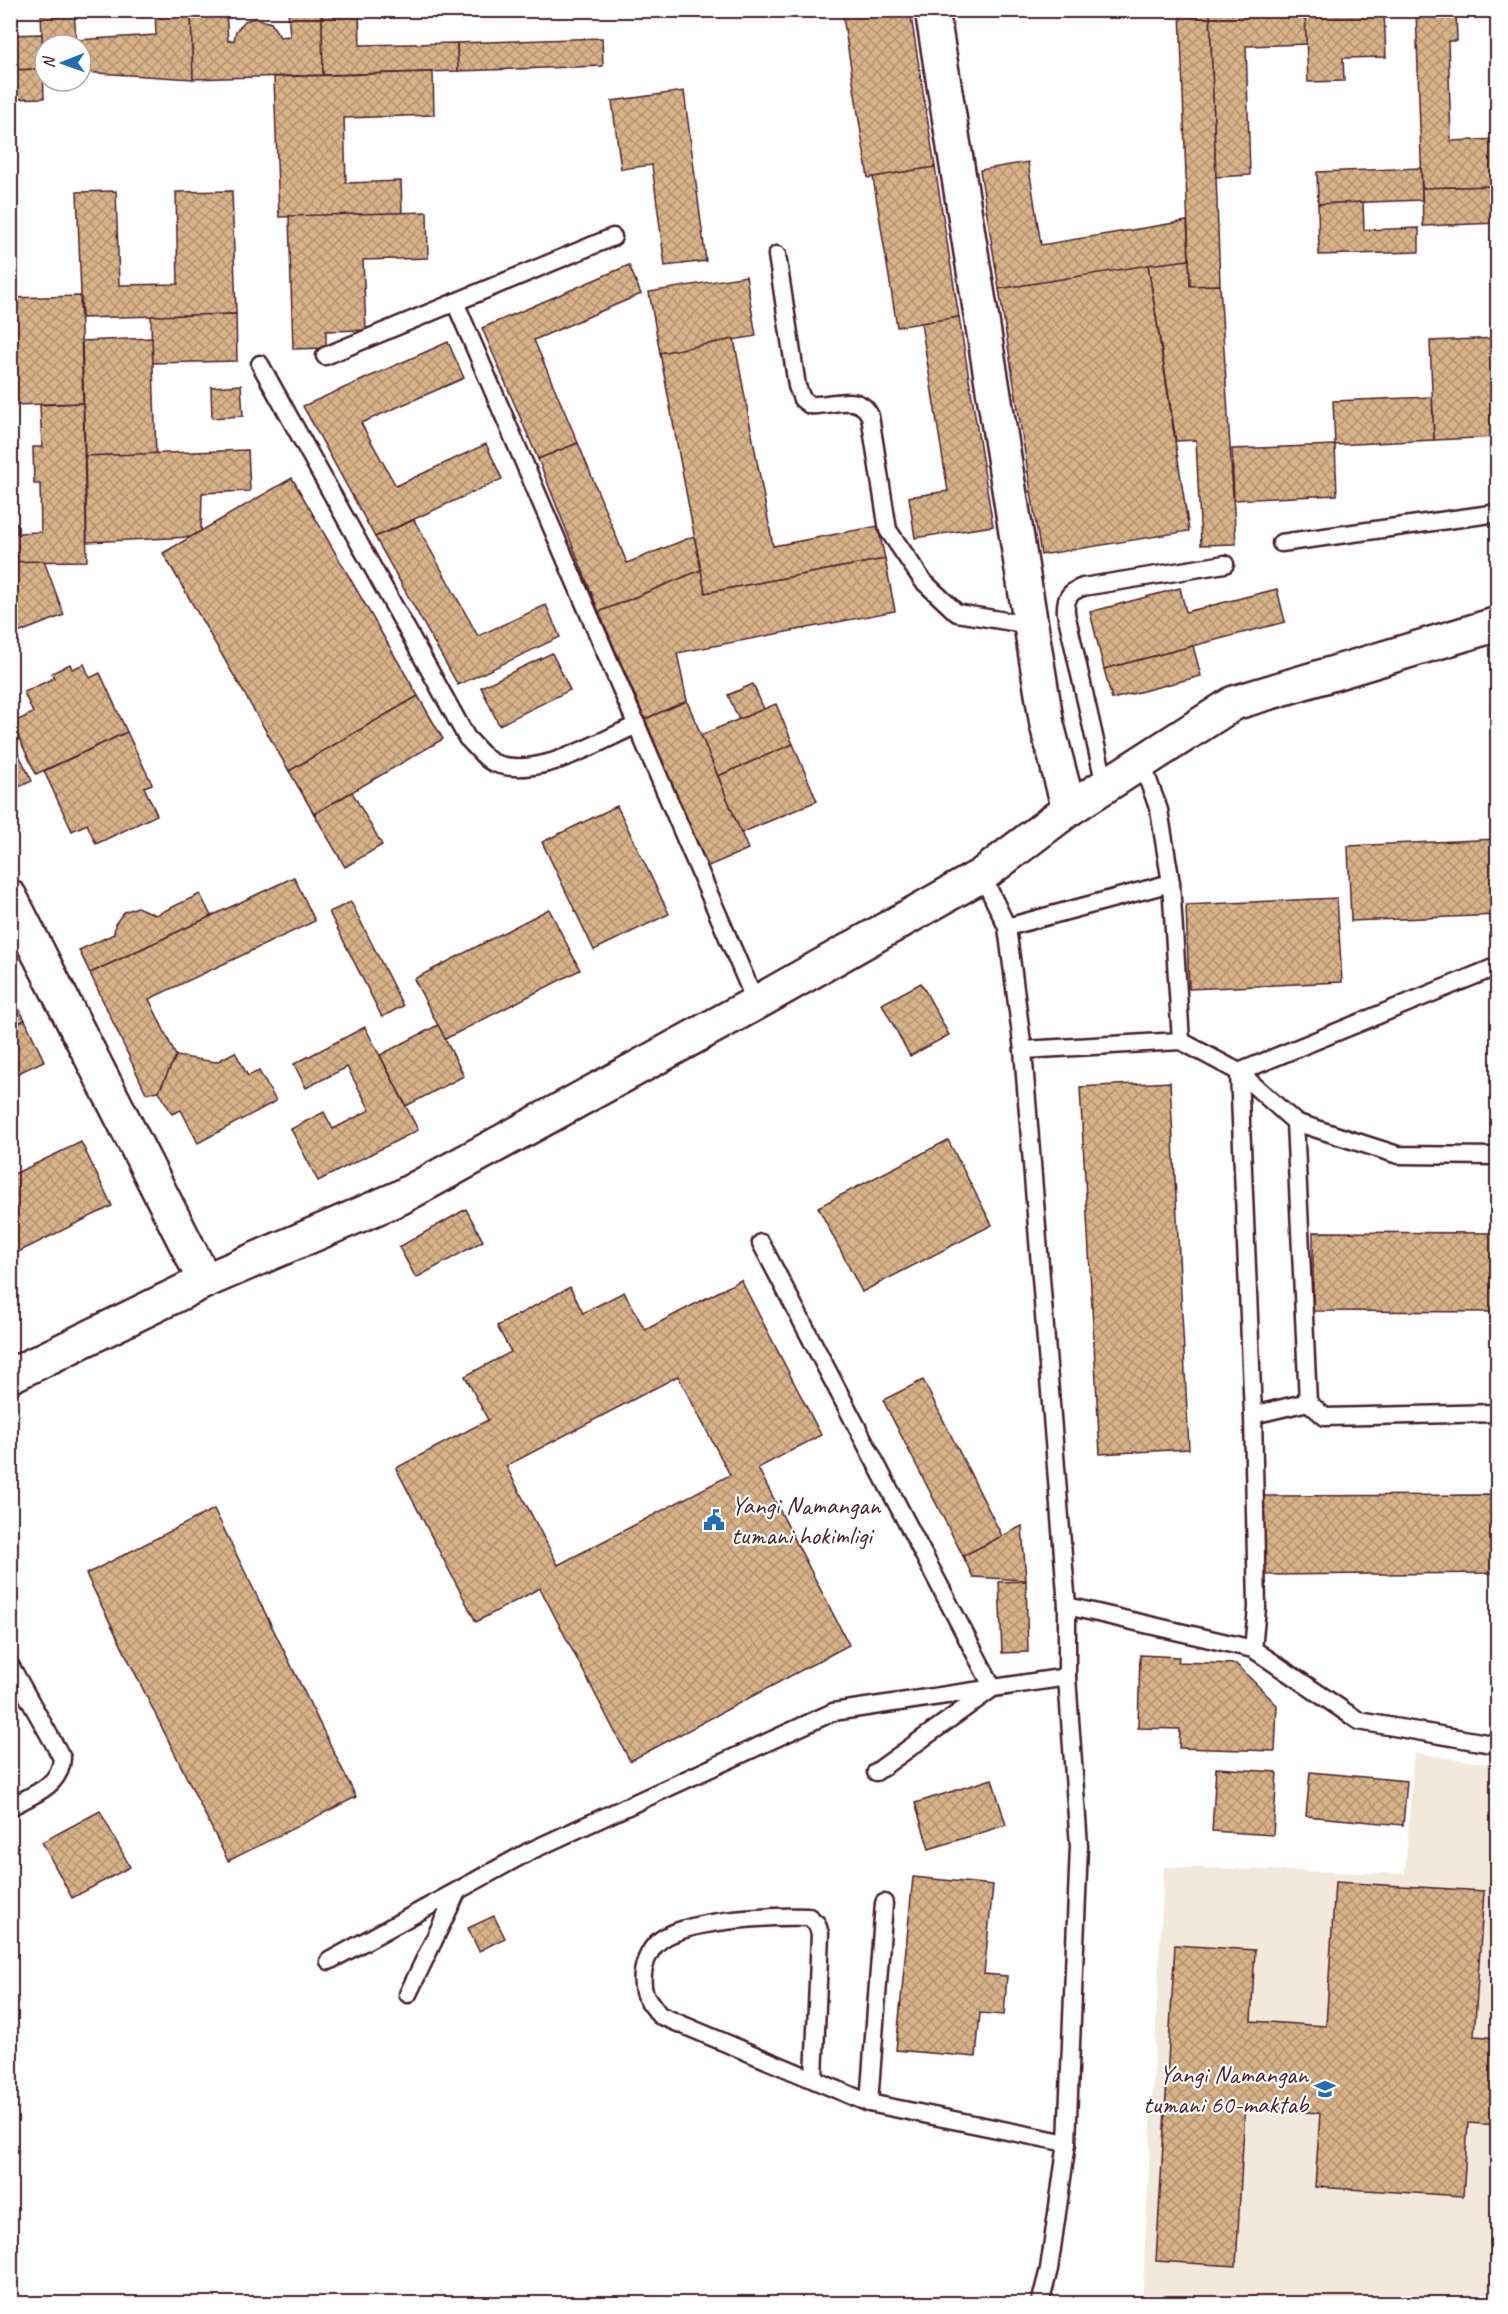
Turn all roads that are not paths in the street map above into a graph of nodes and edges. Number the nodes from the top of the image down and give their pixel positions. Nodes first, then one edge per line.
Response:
1 (932, 10) edge
2 (613, 237) dead end
3 (777, 255) dead end
4 (455, 302) junction
5 (325, 356) dead end
6 (260, 364) dead end
7 (1497, 513) edge
8 (1281, 543) dead end
9 (1225, 564) dead end
10 (1497, 624) edge
11 (1030, 625) junction
12 (637, 725) junction
13 (1141, 761) junction
14 (1104, 785) junction
15 (1069, 809) junction
16 (982, 875) junction
17 (1172, 883) junction
18 (10, 897) edge
19 (1007, 927) junction
20 (1497, 966) edge
21 (756, 1004) junction
22 (1181, 1041) junction
23 (1023, 1050) junction
24 (1239, 1072) junction
25 (1295, 1122) junction
26 (1497, 1156) edge
27 (761, 1243) dead end
28 (205, 1281) junction
29 (10, 1376) edge
30 (1308, 1402) junction
31 (1497, 1413) edge
32 (1253, 1415) junction
33 (1067, 1606) junction
34 (1253, 1649) junction
35 (10, 1665) edge
36 (1067, 1677) junction
37 (993, 1688) junction
38 (1497, 1745) edge
39 (876, 1772) dead end
40 (10, 1808) edge
41 (457, 1892) junction
42 (884, 1903) dead end
43 (329, 1961) dead end
44 (408, 1994) dead end
45 (814, 2078) junction
46 (869, 2103) junction
47 (1067, 2143) junction
48 (1040, 2304) edge

1 - 11 street
2 - 4 lane
3 - 11 lane
4 - 5 lane
4 - 12 lane
6 - 12 lane
7 - 8 lane
9 - 14 lane
10 - 13 street
11 - 15 street
12 - 21 lane
13 - 14 street
13 - 17 lane
14 - 15 street
15 - 16 street
16 - 19 lane
16 - 21 street
17 - 19 lane
17 - 22 lane
18 - 28 street
19 - 23 lane
20 - 24 lane
21 - 28 street
22 - 23 lane
22 - 24 lane
23 - 33 lane
24 - 25 lane
24 - 32 lane
25 - 26 lane
25 - 30 lane
27 - 37 lane
28 - 29 street
30 - 31 lane
30 - 32 lane
32 - 34 lane
33 - 34 lane
33 - 36 lane
34 - 38 lane
35 - 40 lane
36 - 37 lane
36 - 47 lane
37 - 39 lane
37 - 41 lane
41 - 43 lane
41 - 44 lane
42 - 46 lane
45 - 45 lane
45 - 46 lane
46 - 47 lane
47 - 48 lane

